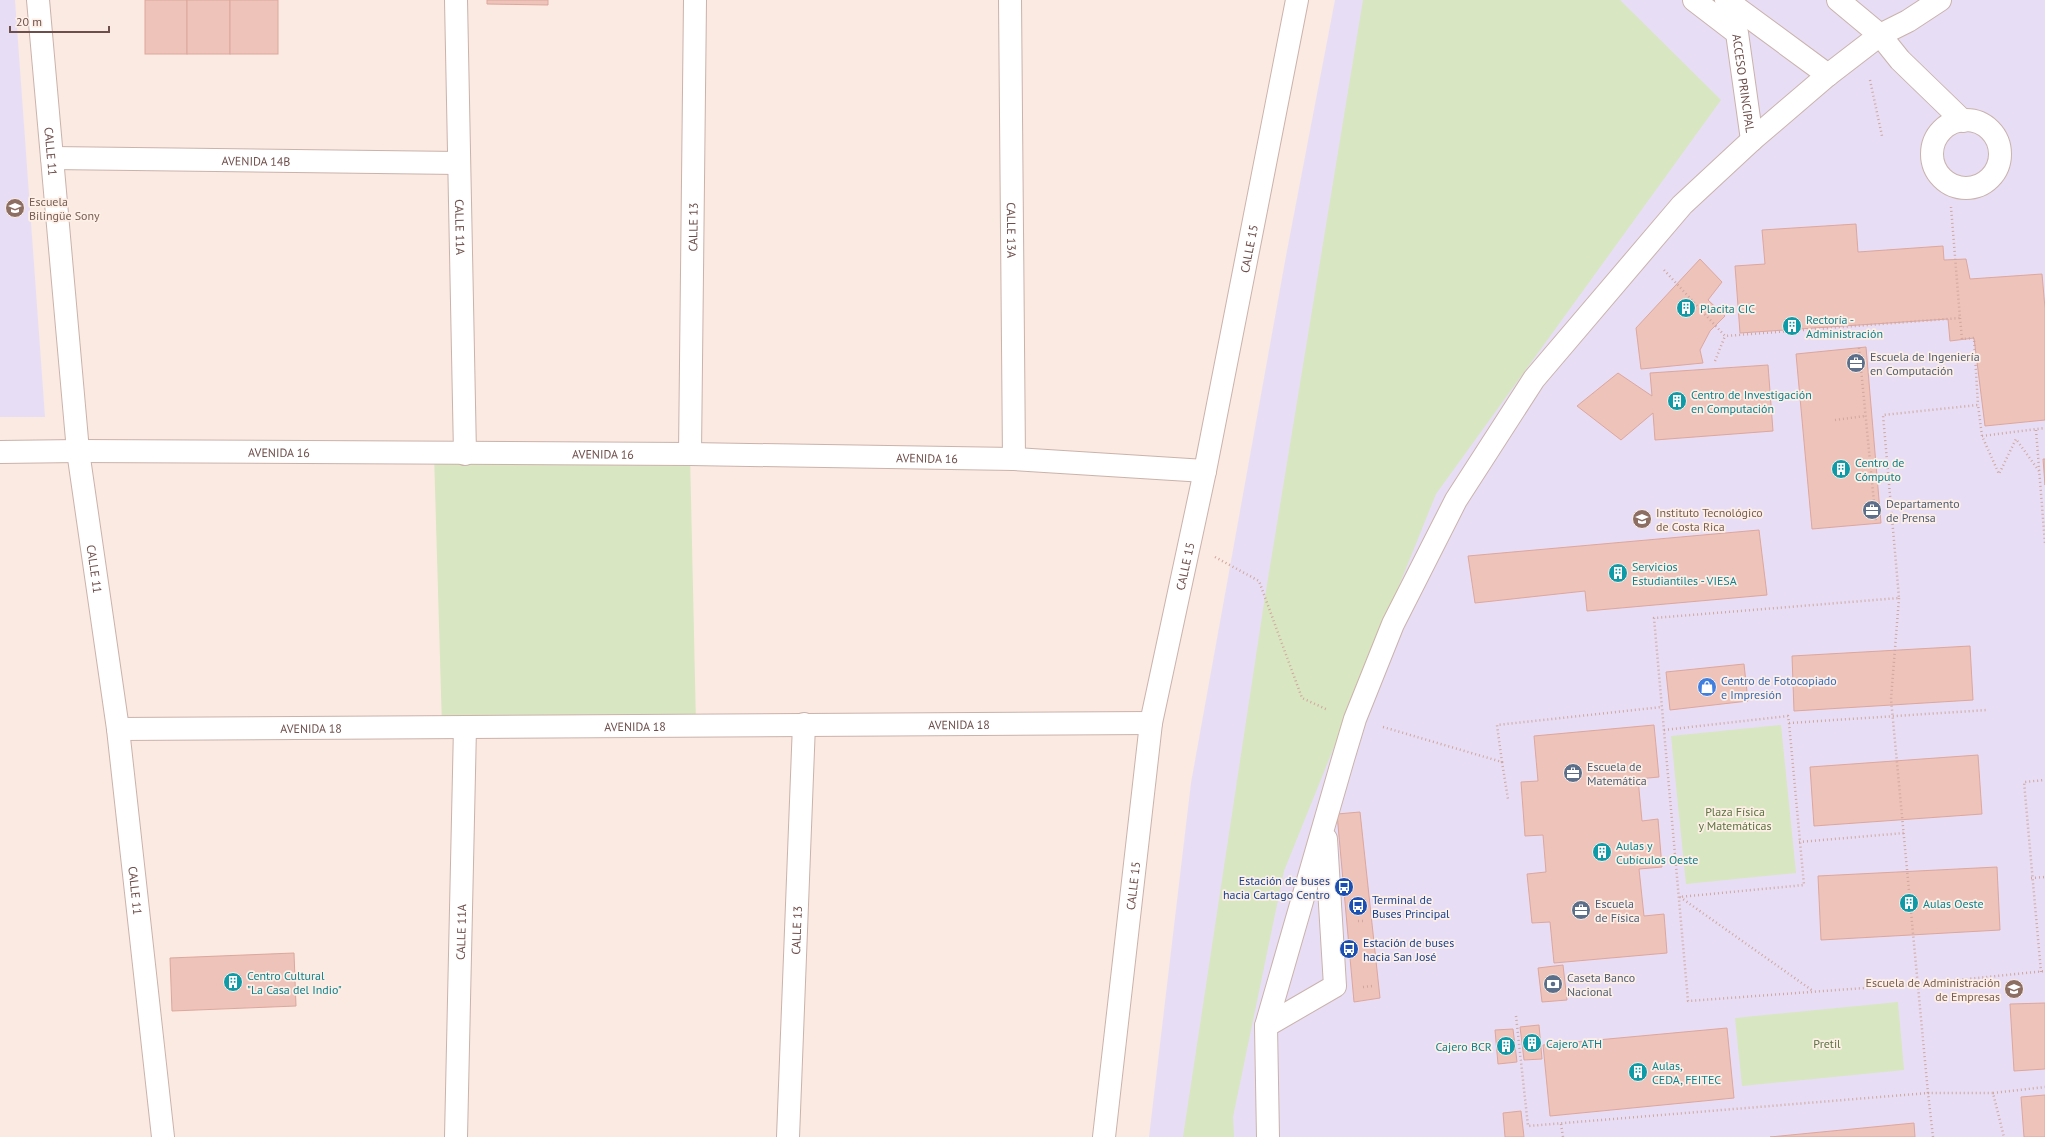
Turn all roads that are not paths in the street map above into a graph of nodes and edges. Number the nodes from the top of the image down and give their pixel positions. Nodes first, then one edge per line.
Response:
1 (38, 0) edge
2 (456, 0) edge
3 (695, 0) edge
4 (1010, 0) edge
5 (1297, 0) edge
6 (1694, 0) edge
7 (1726, 0) edge
8 (1838, 0) edge
9 (1940, 0) edge
10 (1880, 35) junction
11 (1828, 75) junction
12 (1963, 121) dead end
13 (1752, 140) junction
14 (52, 158) junction
15 (459, 163) junction
16 (78, 451) junction
17 (0, 452) edge
18 (465, 454) junction
19 (690, 454) junction
20 (1014, 459) junction
21 (1205, 471) junction
22 (1151, 723) junction
23 (804, 724) junction
24 (465, 727) junction
25 (118, 729) junction
26 (1325, 822) junction
27 (1266, 1026) junction
28 (163, 1137) edge
29 (456, 1137) edge
30 (788, 1137) edge
31 (1104, 1137) edge
32 (1268, 1137) edge

1 - 14 street, CALLE 11
2 - 15 street, CALLE 11A
3 - 19 street, CALLE 13
4 - 20 street, CALLE 13A
5 - 21 street, CALLE 15
6 - 13 street, ACCESO PRINCIPAL
7 - 11 street, ACCESO PRINCIPAL
8 - 10 street
9 - 10 street
10 - 11 street
10 - 12 street
11 - 13 street
13 - 26 street
14 - 15 street, AVENIDA 14B
14 - 16 street, CALLE 11
15 - 18 street, CALLE 11A
16 - 17 street, AVENIDA 16
16 - 18 street, AVENIDA 16
16 - 25 street, CALLE 11
18 - 19 street, AVENIDA 16
19 - 20 street, AVENIDA 16
20 - 21 street, AVENIDA 16
21 - 22 street, CALLE 15
22 - 23 street, AVENIDA 18
22 - 31 street, CALLE 15
23 - 24 street, AVENIDA 18
23 - 30 street, CALLE 13
24 - 25 street, AVENIDA 18
24 - 29 street, CALLE 11A
25 - 28 street, CALLE 11
26 - 27 street
26 - 27 street
27 - 32 street

